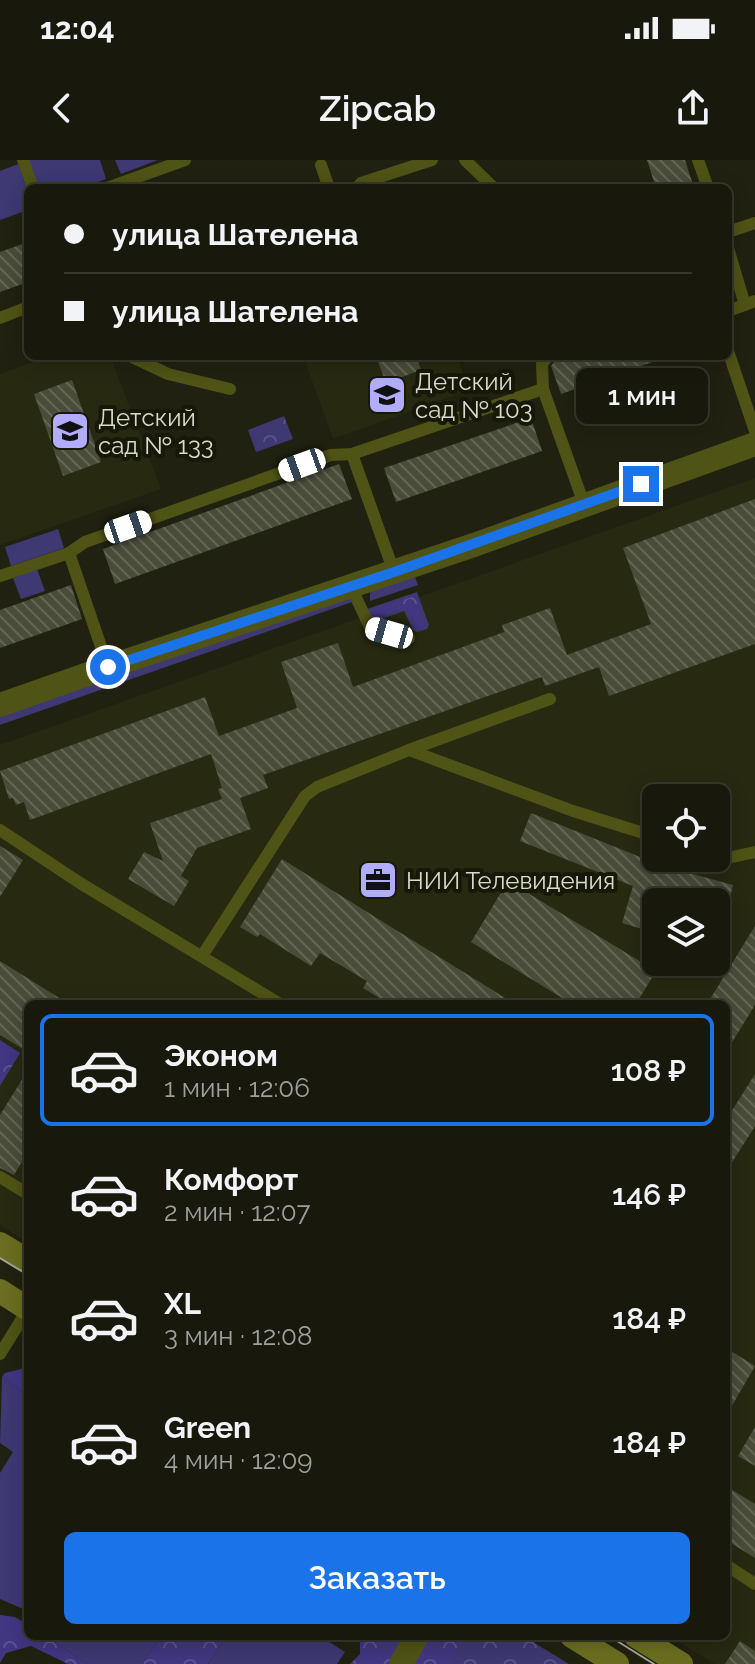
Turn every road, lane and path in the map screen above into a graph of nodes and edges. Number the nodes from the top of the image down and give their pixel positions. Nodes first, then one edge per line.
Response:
1 (23, 160) edge
2 (185, 160) edge
3 (432, 160) edge
4 (465, 160) edge
5 (698, 160) edge
6 (321, 165) dead end
7 (32, 184) edge
8 (118, 184) edge
9 (328, 184) edge
10 (360, 184) edge
11 (490, 184) edge
12 (707, 184) edge
13 (755, 223) edge
14 (732, 231) edge
15 (732, 258) edge
16 (750, 303) edge
17 (24, 309) edge
18 (0, 318) edge
19 (138, 360) edge
20 (545, 360) edge
21 (731, 360) edge
22 (230, 389) dead end
23 (543, 389) junction
24 (755, 431) edge
25 (755, 444) edge
26 (352, 454) junction
27 (584, 504) junction
28 (69, 553) junction
29 (394, 572) junction
30 (0, 576) edge
31 (351, 587) junction
32 (409, 638) dead end
33 (108, 667) junction
34 (550, 699) dead end
35 (0, 705) edge
36 (409, 750) junction
37 (0, 830) edge
38 (642, 833) edge
39 (755, 852) edge
40 (730, 857) edge
41 (202, 956) junction
42 (274, 1000) edge
43 (0, 1177) edge
44 (23, 1191) dead end
45 (0, 1244) edge
46 (24, 1259) edge
47 (0, 1291) edge
48 (24, 1306) edge
49 (24, 1315) edge
50 (0, 1354) edge
51 (730, 1568) edge
52 (755, 1584) edge
53 (415, 1640) edge
54 (578, 1640) edge
55 (642, 1640) edge
56 (401, 1664) edge
57 (617, 1664) edge
58 (681, 1664) edge

1 - 7 lane
2 - 8 lane
3 - 10 lane
4 - 11 lane
5 - 12 lane
6 - 9 lane
13 - 14 lane
15 - 16 lane
17 - 18 lane
19 - 22 lane
20 - 23 lane
21 - 24 lane
23 - 26 lane
23 - 27 lane
25 - 27 street
26 - 28 lane
26 - 29 lane
27 - 29 street
28 - 30 lane
28 - 33 lane
29 - 31 street
31 - 32 lane
31 - 33 street
33 - 35 street
34 - 36 lane
36 - 38 lane
36 - 41 lane
37 - 41 lane
39 - 40 lane
41 - 42 lane
43 - 44 lane
45 - 46 main road
47 - 48 main road
49 - 50 lane
51 - 52 lane
53 - 56 street
54 - 57 main road
55 - 58 main road

